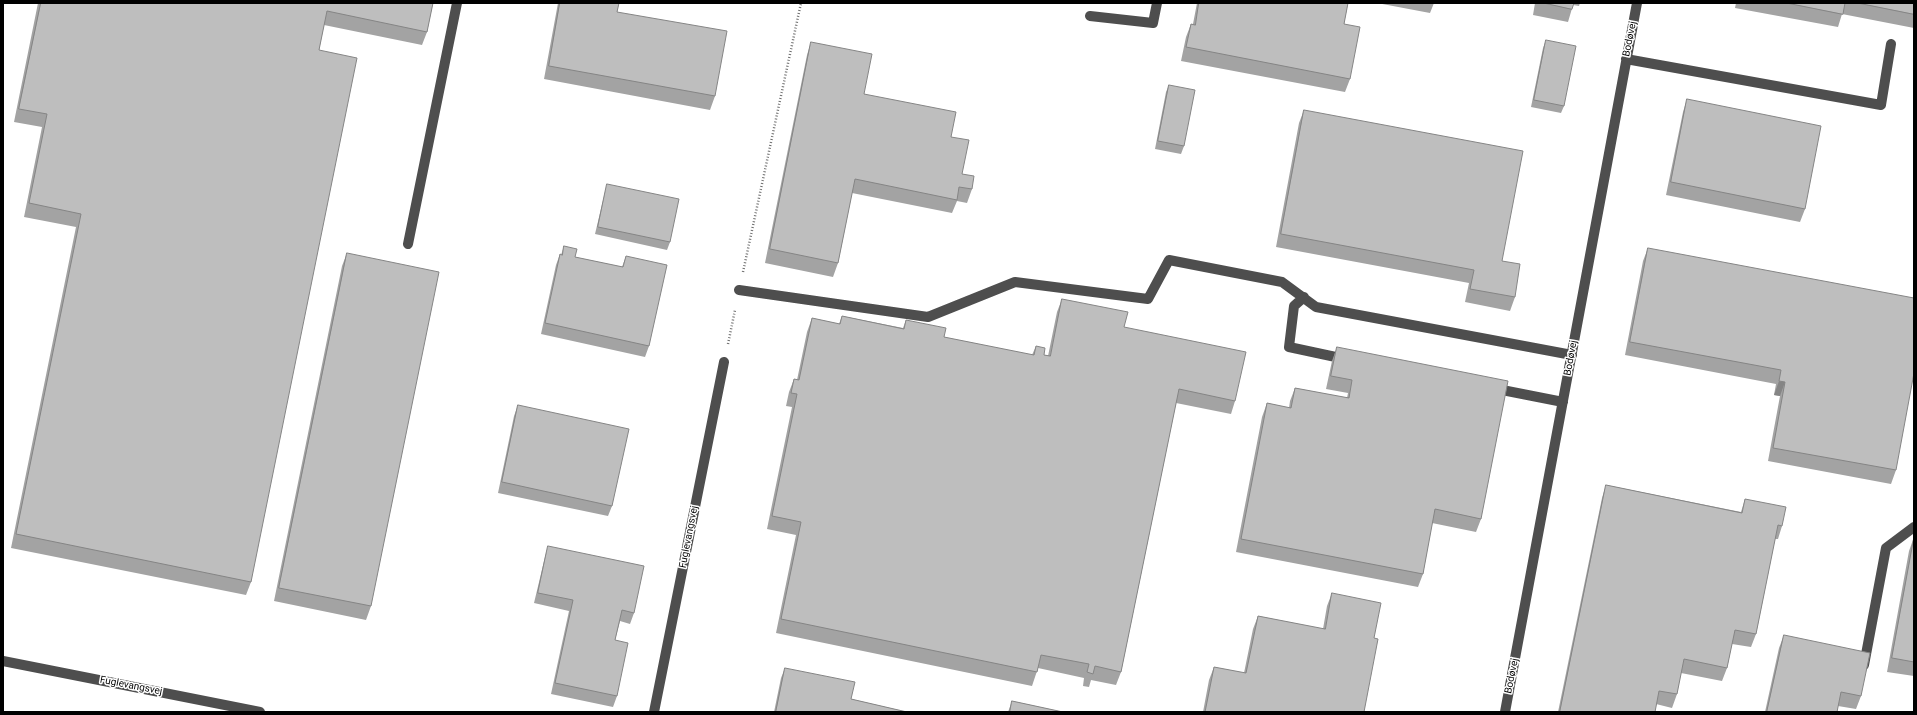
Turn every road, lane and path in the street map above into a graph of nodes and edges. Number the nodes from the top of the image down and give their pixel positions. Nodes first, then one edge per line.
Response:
1 (457, 3) edge
2 (801, 3) edge
3 (1157, 3) edge
4 (1637, 3) edge
5 (1090, 16) dead end
6 (1891, 44) dead end
7 (1626, 59) junction
8 (408, 244) dead end
9 (739, 290) junction
10 (1304, 297) junction
11 (1572, 355) junction
12 (1351, 360) edge
13 (724, 362) joint
14 (1485, 387) edge
15 (1563, 402) junction
16 (1914, 527) edge
17 (3, 661) edge
18 (1862, 673) edge
19 (260, 712) edge
20 (654, 712) edge
21 (1505, 712) edge

1 - 8 street
2 - 9 path
3 - 5 street
4 - 7 street, Bodøvej
6 - 7 street
7 - 11 street, Bodøvej
9 - 10 street
9 - 13 path
10 - 11 street
10 - 12 street
11 - 15 street, Bodøvej
13 - 20 street, Fuglevangsvej
14 - 15 street
15 - 21 street, Bodøvej
16 - 18 street
17 - 19 street, Fuglevangsvej

